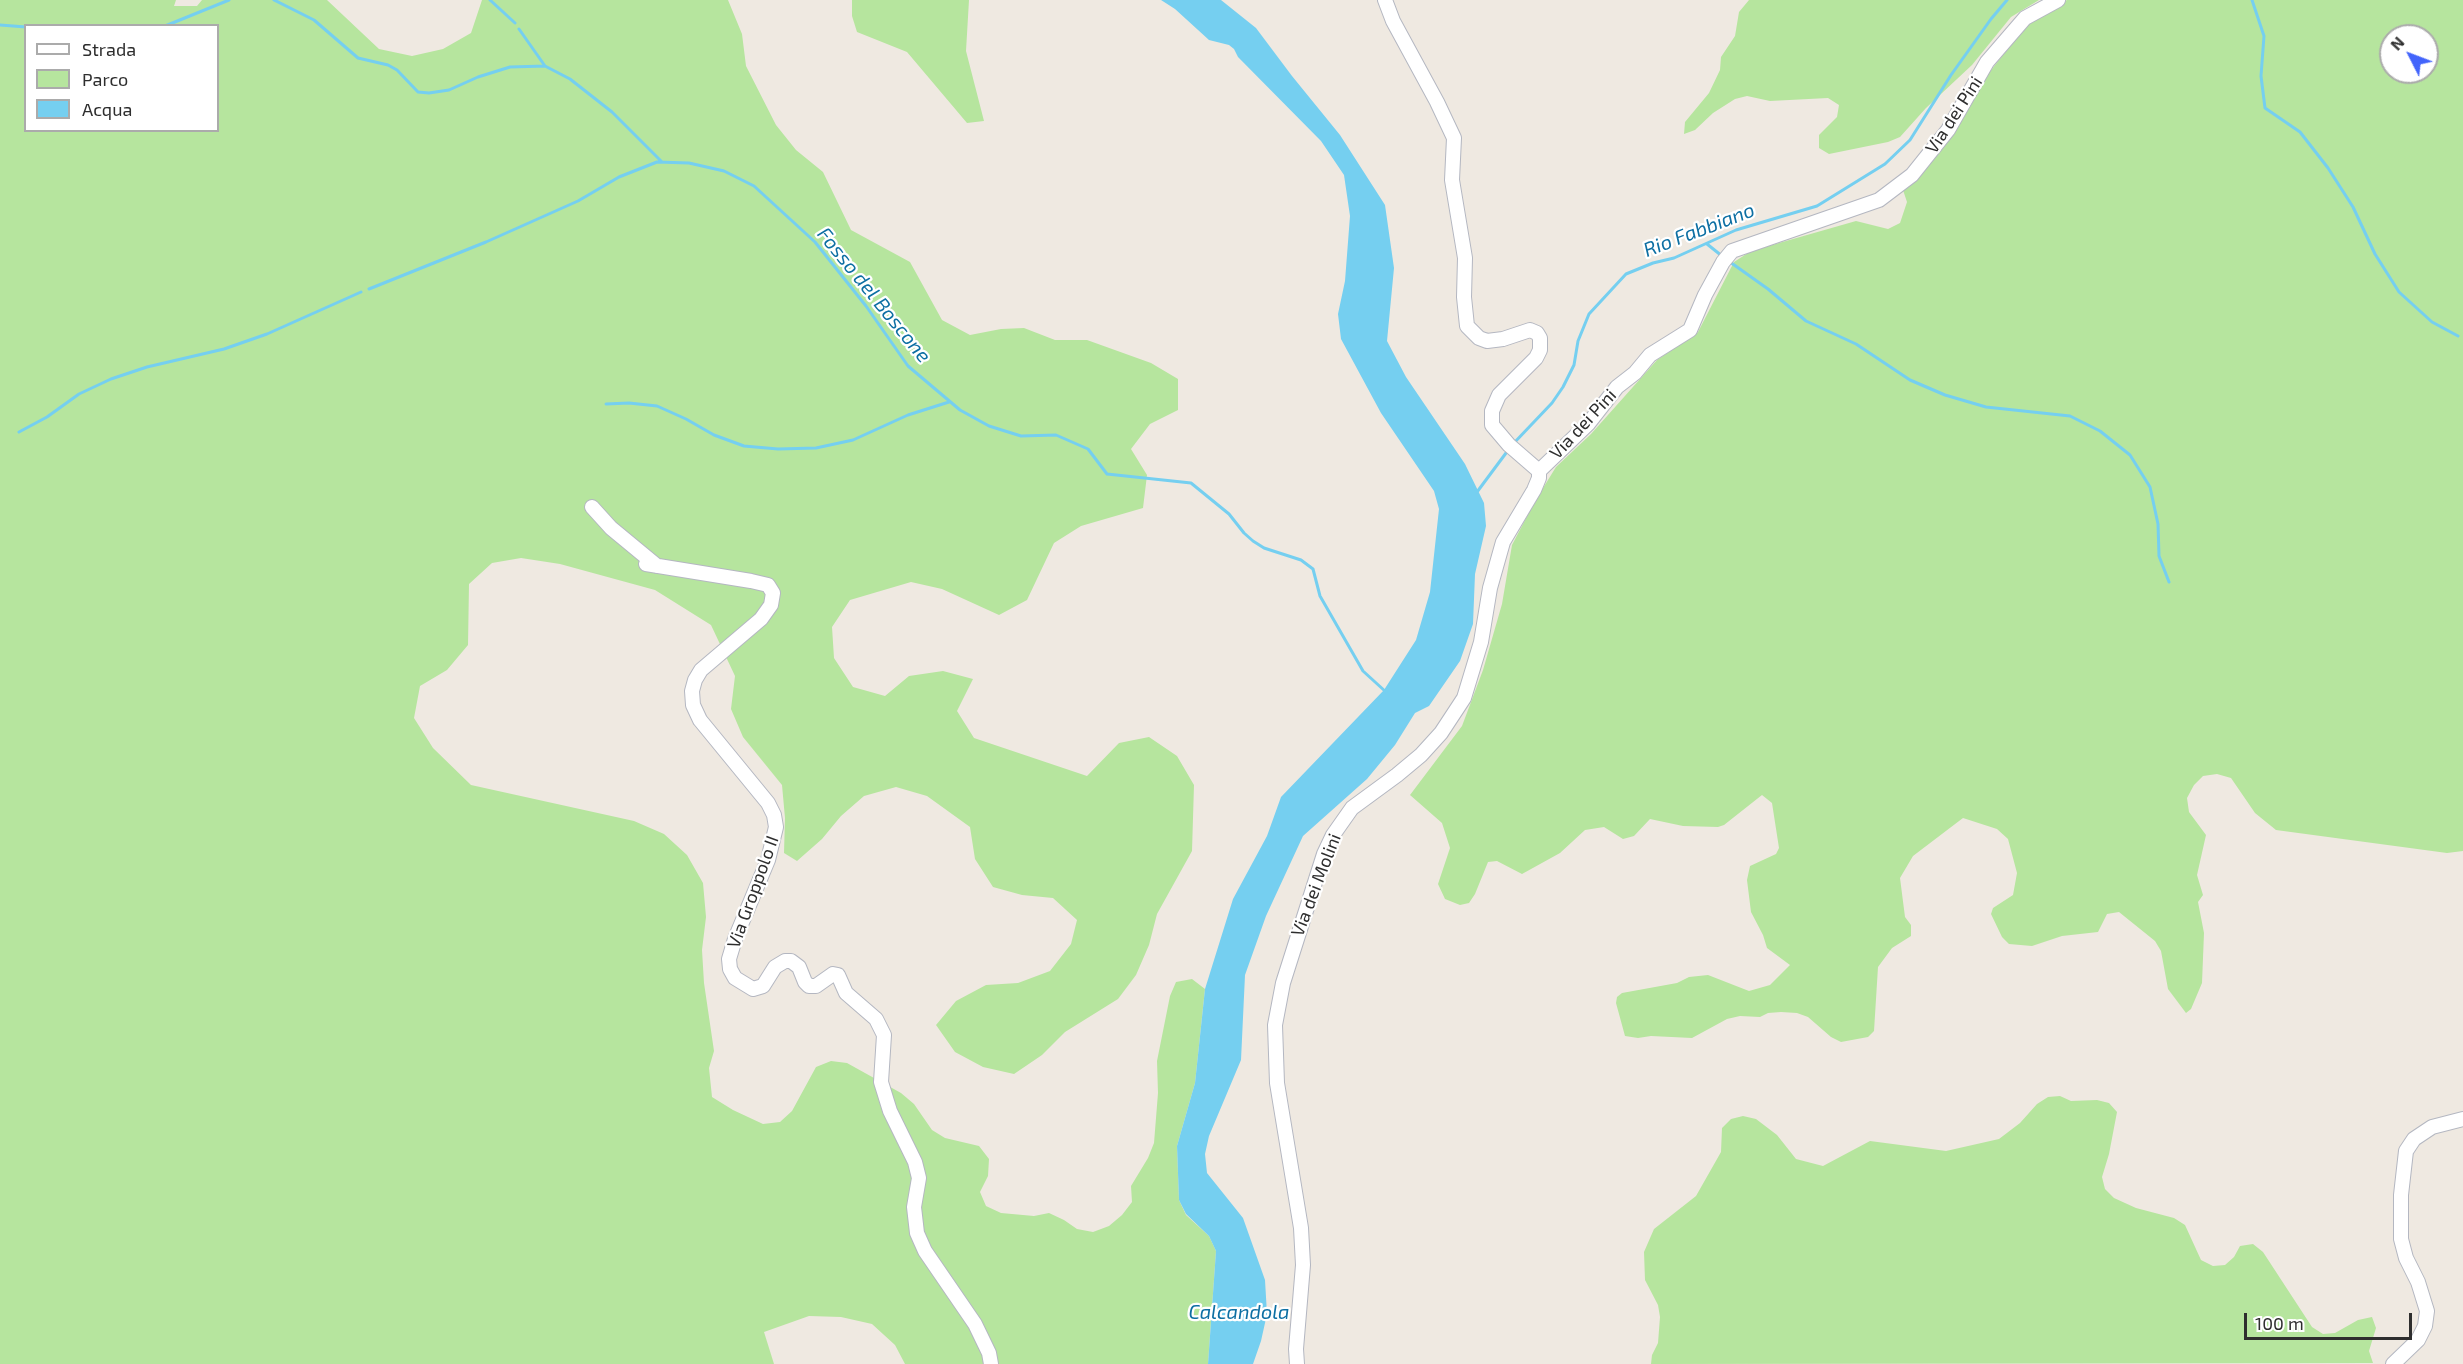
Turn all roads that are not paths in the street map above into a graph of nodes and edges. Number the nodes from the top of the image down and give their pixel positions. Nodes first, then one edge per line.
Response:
1 (1385, 0) edge
2 (2058, 0) edge
3 (1537, 469) junction
4 (592, 507) dead end
5 (2463, 1119) edge
6 (991, 1364) edge
7 (1297, 1364) edge
8 (2393, 1364) edge

1 - 3 street, Via dei Pini
2 - 3 street, Via dei Pini
3 - 7 street, Via dei Molini
4 - 6 street, Via Groppolo II
5 - 8 street

